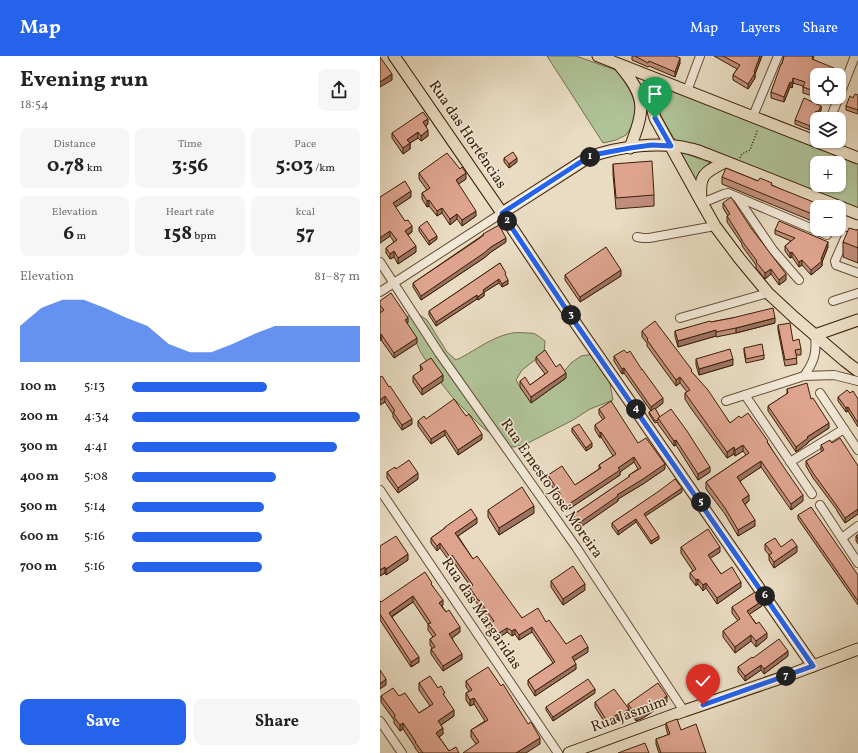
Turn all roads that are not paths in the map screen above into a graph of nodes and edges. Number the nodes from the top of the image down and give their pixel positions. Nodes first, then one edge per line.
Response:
1 (394, 56) edge
2 (598, 56) edge
3 (700, 56) edge
4 (778, 56) edge
5 (855, 56) edge
6 (619, 64) junction
7 (846, 79) edge
8 (669, 84) junction
9 (686, 91) junction
10 (757, 118) junction
11 (671, 146) junction
12 (630, 148) junction
13 (858, 158) edge
14 (725, 162) junction
15 (737, 197) junction
16 (702, 204) junction
17 (502, 213) junction
18 (858, 214) edge
19 (715, 226) junction
20 (810, 228) edge
21 (637, 237) dead end
22 (858, 240) edge
23 (380, 262) edge
24 (858, 273) edge
25 (799, 280) dead end
26 (394, 283) junction
27 (380, 292) edge
28 (768, 293) junction
29 (858, 293) edge
30 (833, 301) dead end
31 (680, 318) dead end
32 (858, 320) edge
33 (816, 335) junction
34 (858, 371) edge
35 (804, 376) junction
36 (858, 381) edge
37 (820, 394) dead end
38 (745, 395) junction
39 (726, 400) dead end
40 (844, 429) junction
41 (858, 450) edge
42 (790, 462) junction
43 (380, 490) edge
44 (812, 494) dead end
45 (820, 505) dead end
46 (858, 526) edge
47 (842, 538) junction
48 (858, 563) edge
49 (858, 648) edge
50 (813, 666) junction
51 (684, 711) junction
52 (380, 720) edge
53 (402, 753) edge
54 (558, 753) edge
55 (569, 753) edge

1 - 17 main road, Rua das Hortências
2 - 6 main road
3 - 9 street
4 - 10 street
5 - 7 street
6 - 8 main road
6 - 12 main road
8 - 9 main road
8 - 11 main road
9 - 10 main road
10 - 13 main road
11 - 12 main road
11 - 14 main road
11 - 16 main road
12 - 17 main road
14 - 16 main road
14 - 18 main road
15 - 16 street
15 - 20 street
15 - 25 street
16 - 19 main road
17 - 26 street
17 - 50 main road, Rua das Hortências
19 - 21 street
19 - 28 main road
22 - 24 street
23 - 26 street, Rua Ernesto José Moreira
26 - 27 street
26 - 51 street, Rua Ernesto José Moreira
28 - 31 street
28 - 33 main road
29 - 30 street
32 - 33 main road
33 - 34 main road
33 - 35 street
35 - 36 street
35 - 38 street
37 - 40 street
38 - 39 street
38 - 42 street
40 - 41 street
40 - 42 street
42 - 44 street
43 - 54 street, Rua das Margaridas
45 - 47 street
46 - 47 street
47 - 48 street
49 - 50 main road, Rua Jasmim
50 - 51 main road, Rua Jasmim
51 - 55 main road, Rua Jasmim
52 - 53 street

